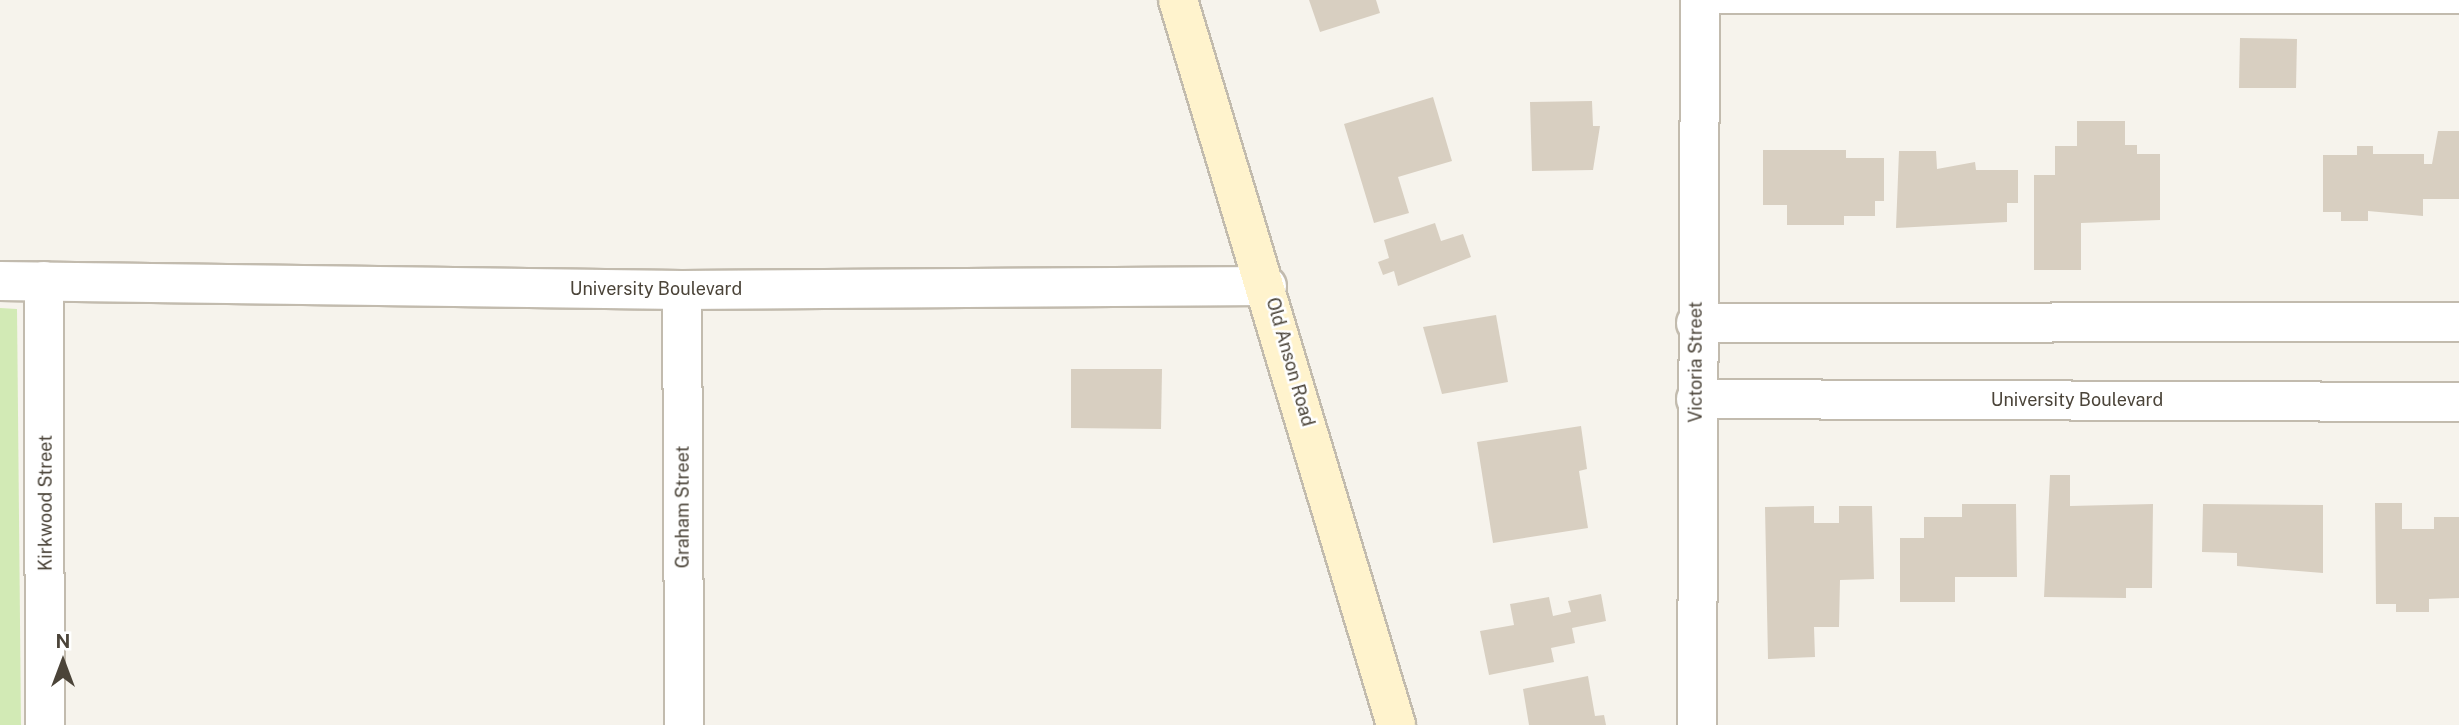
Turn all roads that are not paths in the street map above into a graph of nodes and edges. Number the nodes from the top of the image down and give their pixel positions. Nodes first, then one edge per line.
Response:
1 (1178, 0) edge
2 (1700, 1) edge
3 (2459, 2) edge
4 (0, 281) edge
5 (44, 281) junction
6 (1267, 286) junction
7 (682, 290) junction
8 (2459, 322) edge
9 (1696, 323) junction
10 (1696, 399) junction
11 (2459, 401) edge
12 (45, 725) edge
13 (684, 725) edge
14 (1396, 725) edge
15 (1697, 725) edge

1 - 6 main road, Old Anson Road
2 - 3 lane
2 - 9 street, Victoria Street
4 - 5 street, University Boulevard
5 - 7 street, University Boulevard
5 - 12 street, Kirkwood Street
6 - 7 street, University Boulevard
6 - 14 main road, Old Anson Road
7 - 13 street, Graham Street
8 - 9 street
9 - 10 street, Victoria Street
10 - 11 street, University Boulevard
10 - 15 street, Victoria Street

